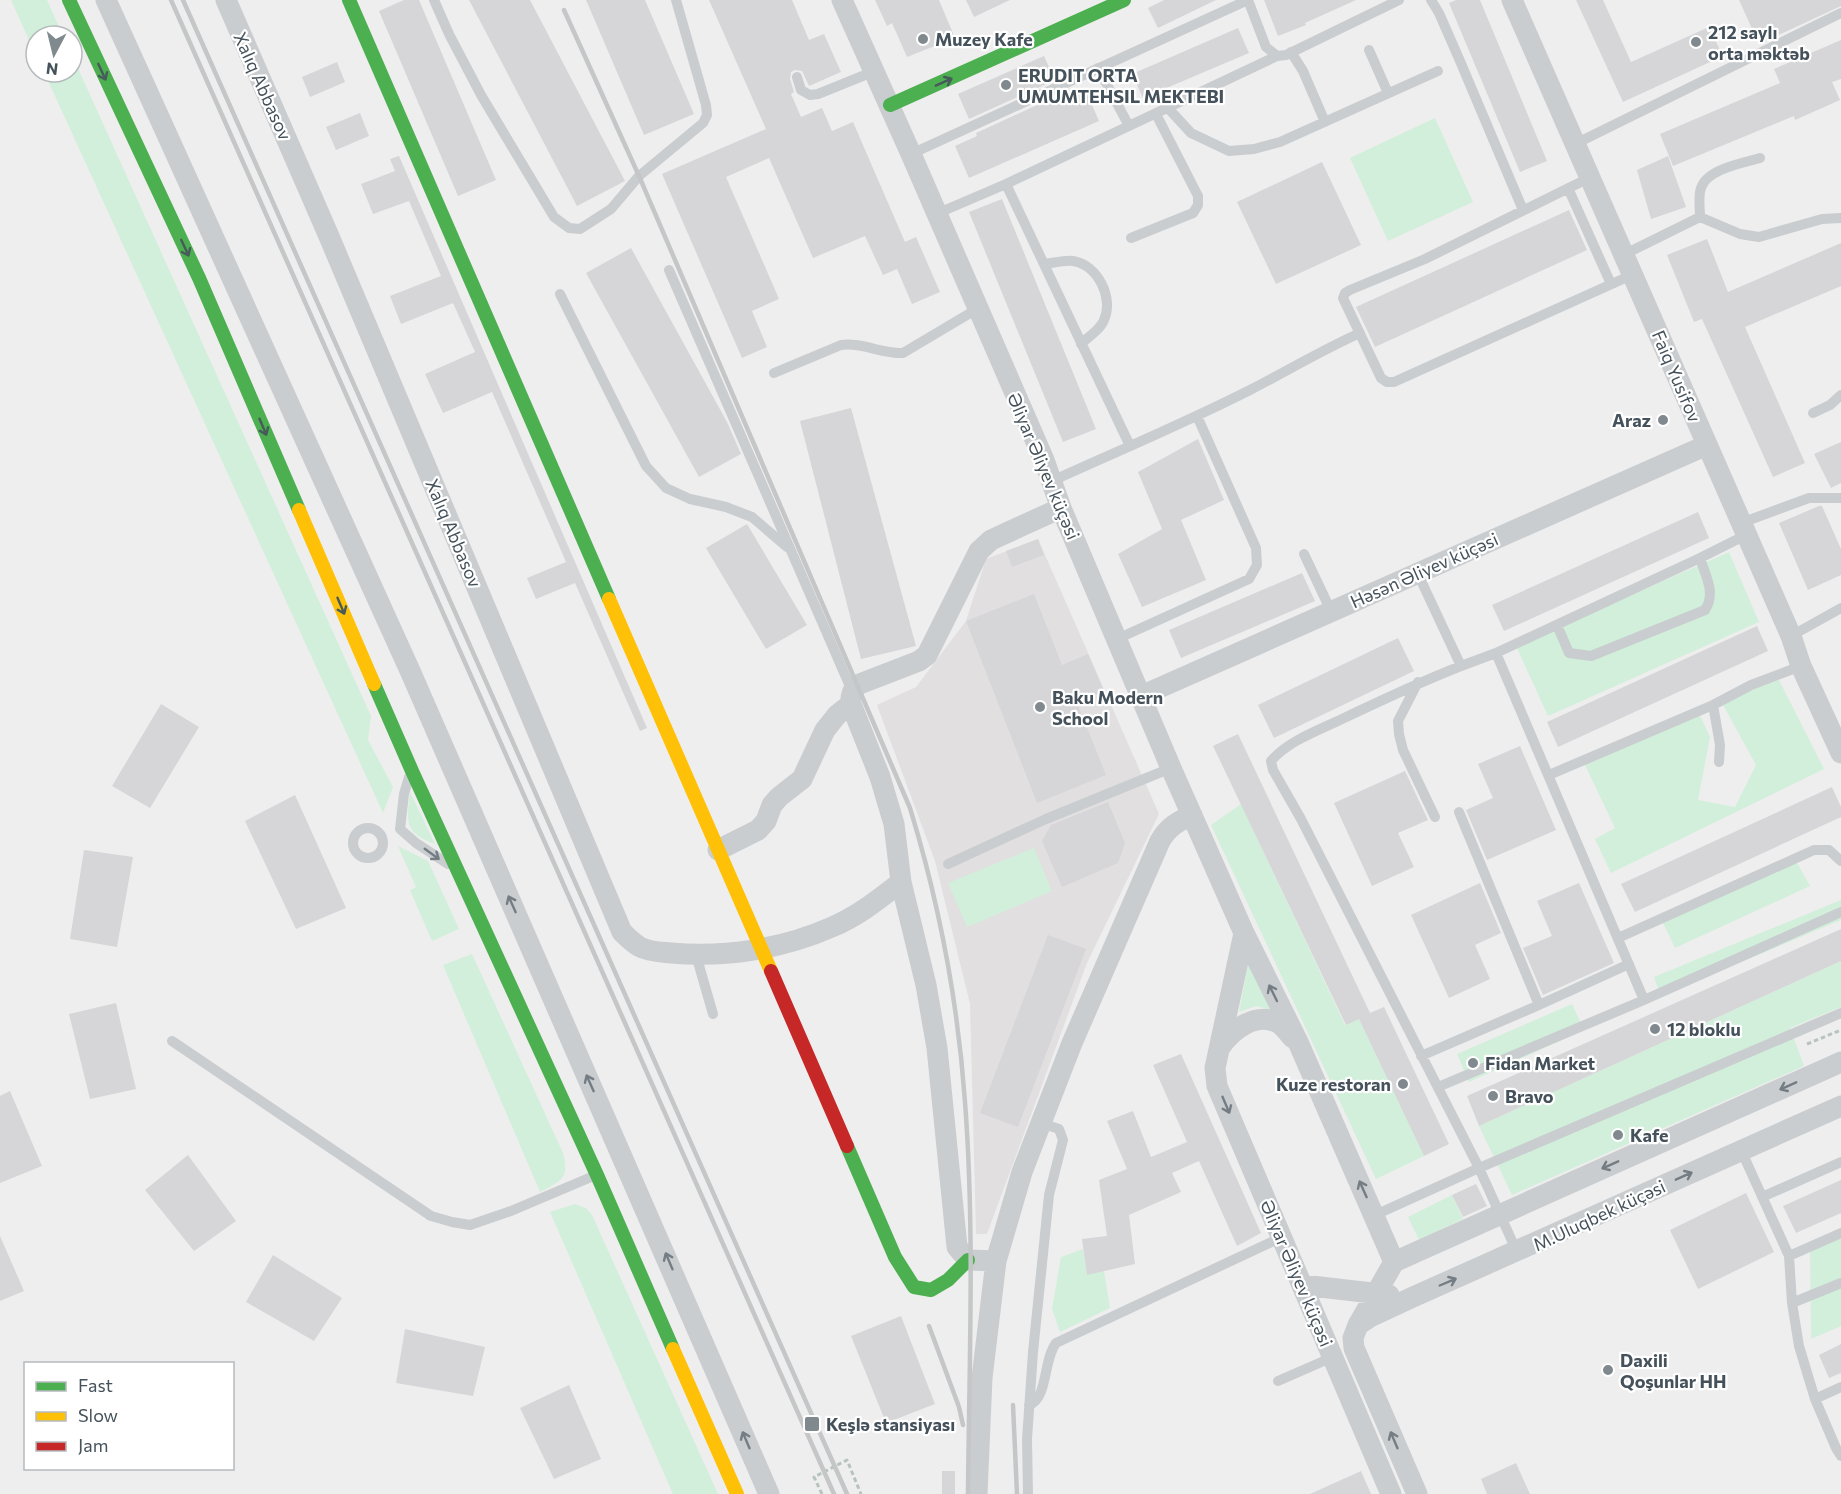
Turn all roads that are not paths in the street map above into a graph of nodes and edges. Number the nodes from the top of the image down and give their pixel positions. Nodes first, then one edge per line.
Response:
1 (69, 0) edge
2 (106, 0) edge
3 (226, 0) edge
4 (350, 0) edge
5 (434, 0) edge
6 (676, 0) edge
7 (842, 0) edge
8 (1124, 0) edge
9 (1248, 0) edge
10 (1399, 0) edge
11 (1431, 0) edge
12 (1512, 0) edge
13 (1841, 13) edge
14 (1369, 50) dead end
15 (1291, 52) junction
16 (1277, 57) junction
17 (1098, 68) junction
18 (1438, 71) dead end
19 (797, 77) dead end
20 (882, 79) junction
21 (1388, 93) junction
22 (890, 105) junction
23 (1167, 107) junction
24 (1156, 114) junction
25 (1324, 122) junction
26 (1129, 126) junction
27 (1575, 144) junction
28 (911, 154) junction
29 (1760, 158) dead end
30 (1591, 177) junction
31 (1006, 184) junction
32 (1568, 188) junction
33 (1523, 210) junction
34 (936, 214) junction
35 (1700, 217) junction
36 (1841, 218) edge
37 (1131, 238) dead end
38 (1624, 254) junction
39 (1045, 264) junction
40 (669, 270) dead end
41 (1634, 274) junction
42 (1611, 284) junction
43 (560, 294) dead end
44 (977, 309) junction
45 (1360, 333) junction
46 (1081, 344) junction
47 (774, 373) dead end
48 (1841, 395) edge
49 (1813, 413) dead end
50 (1197, 416) junction
51 (1707, 445) junction
52 (1130, 446) junction
53 (1052, 482) junction
54 (1841, 498) edge
55 (1061, 508) junction
56 (1743, 529) junction
57 (790, 549) junction
58 (1304, 554) dead end
59 (1700, 558) junction
60 (1417, 573) junction
61 (1841, 608) edge
62 (1331, 611) junction
63 (1557, 625) junction
64 (1791, 636) junction
65 (1117, 639) junction
66 (1496, 653) junction
67 (1461, 666) junction
68 (1801, 666) junction
69 (1418, 682) junction
70 (1141, 696) junction
71 (851, 698) junction
72 (1713, 705) junction
73 (1841, 753) edge
74 (1719, 762) dead end
75 (1171, 768) junction
76 (412, 771) junction
77 (1549, 775) junction
78 (1459, 812) dead end
79 (1192, 815) junction
80 (1435, 818) dead end
81 (400, 829) junction
82 (382, 837) dead end
83 (718, 850) junction
84 (1841, 861) edge
85 (948, 864) dead end
86 (457, 866) junction
87 (901, 882) junction
88 (1841, 912) edge
89 (1244, 933) junction
90 (1618, 938) junction
91 (761, 949) junction
92 (696, 955) junction
93 (1629, 964) junction
94 (1644, 1000) junction
95 (1539, 1005) junction
96 (1841, 1013) edge
97 (713, 1014) dead end
98 (172, 1041) dead end
99 (1298, 1042) junction
100 (1219, 1049) junction
101 (1421, 1056) junction
102 (1841, 1062) edge
103 (1438, 1087) junction
104 (1841, 1106) edge
105 (1041, 1123) junction
106 (1742, 1150) junction
107 (1841, 1161) edge
108 (1479, 1168) junction
109 (597, 1175) junction
110 (1762, 1197) junction
111 (1500, 1214) junction
112 (1374, 1215) junction
113 (1841, 1233) edge
114 (1282, 1237) junction
115 (1518, 1252) junction
116 (1789, 1256) junction
117 (968, 1260) junction
118 (996, 1261) junction
119 (1394, 1262) junction
120 (1841, 1283) edge
121 (1303, 1285) junction
122 (1377, 1293) junction
123 (1413, 1297) junction
124 (1792, 1303) junction
125 (1358, 1325) junction
126 (1333, 1357) junction
127 (1278, 1381) dead end
128 (1841, 1387) edge
129 (1815, 1399) junction
130 (1029, 1405) junction
131 (1841, 1456) edge
132 (737, 1494) edge
133 (769, 1494) edge
134 (977, 1494) edge
135 (1028, 1494) edge
136 (1391, 1494) edge
137 (1417, 1494) edge

1 -> 76 street
133 -> 2 street
3 - 92 street, Xalıq Abbasov
4 - 83 street
5 - 6 lane
7 - 20 street, Əliyar Əliyev küçəsi
22 -> 8 street
9 - 16 lane
9 - 17 lane
10 - 15 lane
11 - 33 lane
12 - 27 street, Faiq Yusifov
13 - 27 lane
14 - 21 lane
15 - 16 lane
15 - 25 lane
16 - 23 lane
17 - 26 lane
17 - 28 lane
18 - 21 lane
19 - 20 lane
20 - 22 street, Əliyar Əliyev küçəsi
21 - 25 lane
22 - 28 street, Əliyar Əliyev küçəsi
23 - 24 lane
23 - 25 lane
24 - 26 lane
24 - 37 lane
26 - 31 lane
27 - 30 street, Faiq Yusifov
28 - 34 street, Əliyar Əliyev küçəsi
29 - 35 lane
30 - 32 lane
30 - 38 street, Faiq Yusifov
31 - 34 lane
31 - 39 lane
32 - 33 lane
32 - 42 lane
33 - 45 lane
34 - 44 street, Əliyar Əliyev küçəsi
35 - 36 lane
35 - 38 lane
38 - 41 street, Faiq Yusifov
39 - 46 lane
39 - 46 lane
40 - 57 lane
41 - 42 lane
41 - 51 street, Faiq Yusifov
42 - 45 lane
43 - 57 lane
44 - 47 lane
44 - 53 street, Əliyar Əliyev küçəsi
45 - 50 lane
46 - 52 lane
48 - 49 lane
50 - 52 lane
50 - 65 lane
51 - 56 street, Faiq Yusifov
51 - 60 street, Həsən Əliyev küçəsi
52 - 53 lane
53 - 55 street, Əliyar Əliyev küçəsi
54 - 56 lane
55 - 65 street, Əliyar Əliyev küçəsi
55 - 71 street
56 - 59 lane
56 - 64 street, Faiq Yusifov
57 - 71 lane
58 - 62 lane
59 - 63 lane
59 - 63 lane
60 - 62 street, Həsən Əliyev küçəsi
60 - 67 lane
61 - 64 lane
62 - 70 street, Həsən Əliyev küçəsi
63 - 66 lane
64 - 68 street, Faiq Yusifov
65 - 70 street, Əliyar Əliyev küçəsi
66 - 67 lane
66 - 77 lane
67 - 69 lane
68 - 72 lane
68 - 73 street, Faiq Yusifov
69 - 80 lane
69 - 101 lane
70 - 75 street, Əliyar Əliyev küçəsi
71 - 83 street
71 - 87 street
72 - 74 lane
72 - 77 lane
75 - 79 street, Əliyar Əliyev küçəsi
75 - 85 lane
76 - 81 lane
76 - 86 street
77 - 90 lane
78 - 95 lane
79 - 89 street, Əliyar Əliyev küçəsi
79 - 105 street
81 - 82 lane
81 -> 86 lane
83 - 91 street
84 - 90 lane
86 - 109 street
87 - 91 street, Xalıq Abbasov
87 - 117 street
88 - 94 lane
99 -> 89 street, Əliyar Əliyev küçəsi
89 - 100 street, Əliyar Əliyev küçəsi
90 - 93 lane
91 - 92 street, Xalıq Abbasov
91 - 117 street
92 - 97 lane
93 - 94 lane
93 - 95 lane
94 - 103 lane
95 - 101 lane
96 - 108 lane
98 - 109 lane
99 - 100 street
112 -> 99 street, Əliyar Əliyev küçəsi
100 -> 114 street, Əliyar Əliyev küçəsi
101 - 103 lane
102 -> 111 street
103 - 108 lane
104 - 106 street, M.Uluqbek küçəsi
105 - 118 street
105 - 130 lane
106 - 110 lane
115 -> 106 street, M.Uluqbek küçəsi
107 - 110 lane
108 - 111 lane
108 - 112 lane
109 - 132 street
110 - 116 lane
111 - 115 lane
111 - 119 street
112 - 119 street, Əliyar Əliyev küçəsi
113 - 116 lane
114 - 121 street, Əliyar Əliyev küçəsi
114 - 130 lane
123 -> 115 street, M.Uluqbek küçəsi
116 - 124 lane
117 - 118 street
118 - 134 street
119 - 122 street, Əliyar Əliyev küçəsi
120 - 124 lane
121 - 122 street
121 - 126 street, Əliyar Əliyev küçəsi
122 - 123 street
122 - 125 street, Əliyar Əliyev küçəsi
123 - 125 street, M.Uluqbek küçəsi
124 - 129 lane
137 -> 125 street, Əliyar Əliyev küçəsi
126 - 127 lane
126 - 136 street, Əliyar Əliyev küçəsi
128 - 129 lane
129 - 131 lane
130 - 135 lane

